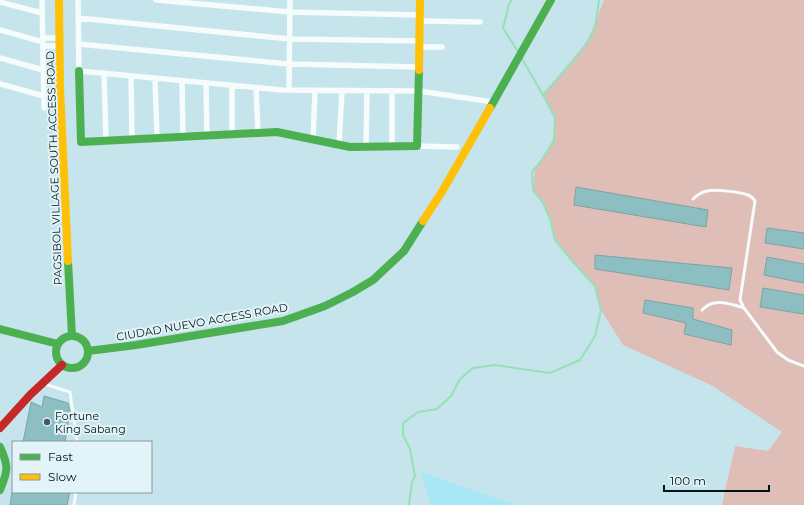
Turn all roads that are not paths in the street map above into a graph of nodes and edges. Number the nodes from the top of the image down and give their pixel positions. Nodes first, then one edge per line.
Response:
1 (42, 0) edge
2 (59, 0) edge
3 (78, 0) edge
4 (156, 0) edge
5 (290, 0) edge
6 (420, 0) edge
7 (551, 0) edge
8 (0, 2) edge
9 (42, 12) junction
10 (290, 12) junction
11 (78, 18) junction
12 (420, 18) junction
13 (480, 22) dead end
14 (0, 30) edge
15 (290, 39) junction
16 (43, 42) junction
17 (60, 42) junction
18 (78, 44) junction
19 (420, 44) junction
20 (442, 47) dead end
21 (0, 58) edge
22 (289, 64) junction
23 (419, 67) junction
24 (43, 70) junction
25 (79, 71) junction
26 (104, 73) junction
27 (131, 76) junction
28 (155, 78) junction
29 (182, 81) junction
30 (206, 83) junction
31 (0, 84) edge
32 (232, 86) junction
33 (256, 88) junction
34 (289, 90) junction
35 (315, 90) junction
36 (342, 91) junction
37 (367, 91) junction
38 (392, 91) junction
39 (418, 91) junction
40 (44, 96) junction
41 (493, 102) junction
42 (44, 108) dead end
43 (258, 132) junction
44 (232, 134) junction
45 (207, 135) junction
46 (183, 137) junction
47 (157, 138) junction
48 (132, 139) junction
49 (313, 139) junction
50 (106, 141) junction
51 (339, 145) junction
52 (392, 146) junction
53 (417, 146) junction
54 (366, 147) junction
55 (457, 147) dead end
56 (693, 198) dead end
57 (744, 308) junction
58 (702, 310) dead end
59 (0, 329) edge
60 (72, 336) junction
61 (58, 344) junction
62 (88, 351) junction
63 (62, 365) junction
64 (804, 366) edge
65 (42, 384) junction
66 (0, 428) edge
67 (77, 441) edge
68 (0, 447) edge
69 (0, 490) edge
70 (76, 493) edge
71 (74, 505) edge

1 - 9 street
2 - 17 street, PAGSIBOL VILLAGE SOUTH ACCESS ROAD
3 - 11 street
4 - 10 street
5 - 10 street
6 - 12 street
7 - 41 street, CIUDAD NUEVO ACCESS ROAD
8 - 9 street
9 - 16 street
10 - 12 street
10 - 15 street
11 - 15 street
11 - 18 street
12 - 13 street
12 - 19 street
14 - 16 street
15 - 19 street
15 - 22 street
16 - 17 street
16 - 24 street
17 - 60 street, PAGSIBOL VILLAGE SOUTH ACCESS ROAD
18 - 22 street
18 - 25 street
19 - 20 street
19 - 23 street
21 - 24 street
22 - 23 street
22 - 34 street
23 - 39 street
24 - 40 street
25 - 26 street
25 - 50 street
26 - 27 street
26 - 50 street
27 - 28 street
27 - 48 street
28 - 29 street
28 - 47 street
29 - 30 street
29 - 46 street
30 - 32 street
30 - 45 street
31 - 40 street
32 - 33 street
32 - 44 street
33 - 34 street
33 - 43 street
34 - 35 street
35 - 36 street
35 - 49 street
36 - 37 street
36 - 51 street
37 - 38 street
37 - 54 street
38 - 39 street
38 - 52 street
39 - 41 street
39 - 53 street
40 - 42 street
41 - 62 street, CIUDAD NUEVO ACCESS ROAD
43 - 44 street
43 - 49 street
44 - 45 street
45 - 46 street
46 - 47 street
47 - 48 street
48 - 50 street
49 - 51 street
51 - 54 street
52 - 53 street
52 - 54 street
53 - 55 street
56 - 57 lane
57 - 58 lane
57 - 64 lane
59 - 61 street
60 - 61 street
60 - 62 street
61 - 63 street
62 - 63 street
63 - 65 street
65 - 66 street
65 - 67 lane
68 - 69 street
70 - 71 lane

